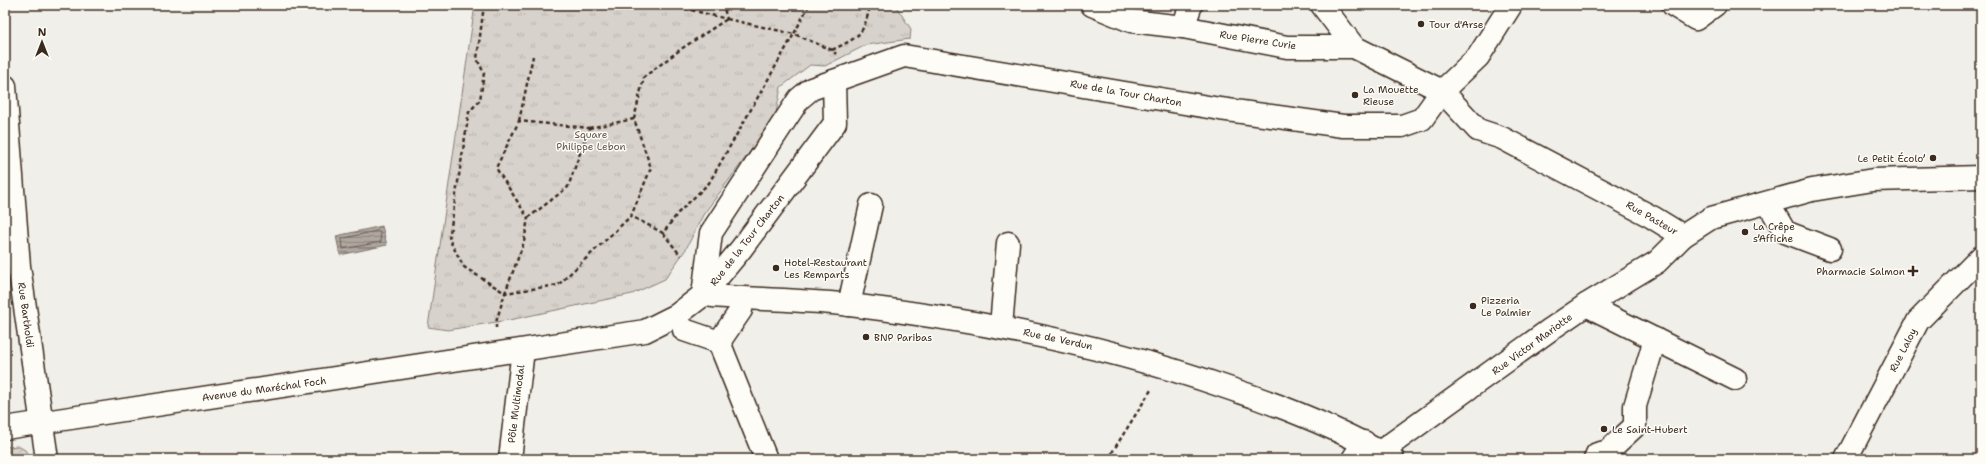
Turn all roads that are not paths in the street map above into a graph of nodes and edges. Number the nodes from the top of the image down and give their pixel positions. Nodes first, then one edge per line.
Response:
1 (1092, 5) edge
2 (1191, 5) edge
3 (1322, 5) edge
4 (1511, 5) edge
5 (1673, 5) edge
6 (1715, 5) edge
7 (1183, 27) junction
8 (1354, 47) junction
9 (834, 80) junction
10 (5, 86) edge
11 (1442, 91) junction
12 (1981, 177) edge
13 (1768, 203) junction
14 (871, 205) dead end
15 (1683, 236) junction
16 (1008, 242) dead end
17 (1830, 249) dead end
18 (1981, 257) edge
19 (703, 295) junction
20 (849, 305) junction
21 (1586, 305) junction
22 (741, 310) dead end
23 (1001, 327) junction
24 (684, 330) dead end
25 (1655, 339) junction
26 (719, 342) junction
27 (523, 350) junction
28 (1735, 379) dead end
29 (41, 424) junction
30 (5, 428) edge
31 (1373, 453) edge
32 (47, 459) edge
33 (510, 459) edge
34 (766, 459) edge
35 (1595, 459) edge
36 (1846, 459) edge

1 - 7 street, Rue Pierre Curie
2 - 7 street
3 - 8 street
4 - 11 street
5 - 6 street
7 - 8 street, Rue Pierre Curie
8 - 11 street, Rue Pierre Curie
9 - 11 street, Rue de la Tour Charton
9 - 19 street, Rue de la Tour Charton
9 - 19 street, Rue de la Tour Charton
10 - 29 street, Rue Bartholdi
11 - 15 street, Rue Pasteur
12 - 13 street, Rue Pasteur
13 - 15 street, Rue Pasteur
13 - 17 street
14 - 20 street
15 - 21 street, Rue Victor Mariotte
16 - 23 street
18 - 36 street, Rue Laloy
19 - 20 street, Rue de Verdun
19 - 27 street, Avenue du Maréchal Foch
20 - 23 street, Rue de Verdun
21 - 25 street
21 - 31 street, Rue Victor Mariotte
22 - 26 street
23 - 31 street, Rue de Verdun
24 - 26 street
25 - 28 street
25 - 35 street
26 - 34 street
27 - 29 street, Avenue du Maréchal Foch
27 - 33 street, Pôle Multimodal
29 - 30 street, Avenue du Maréchal Foch
29 - 32 street, Rue Bartholdi

